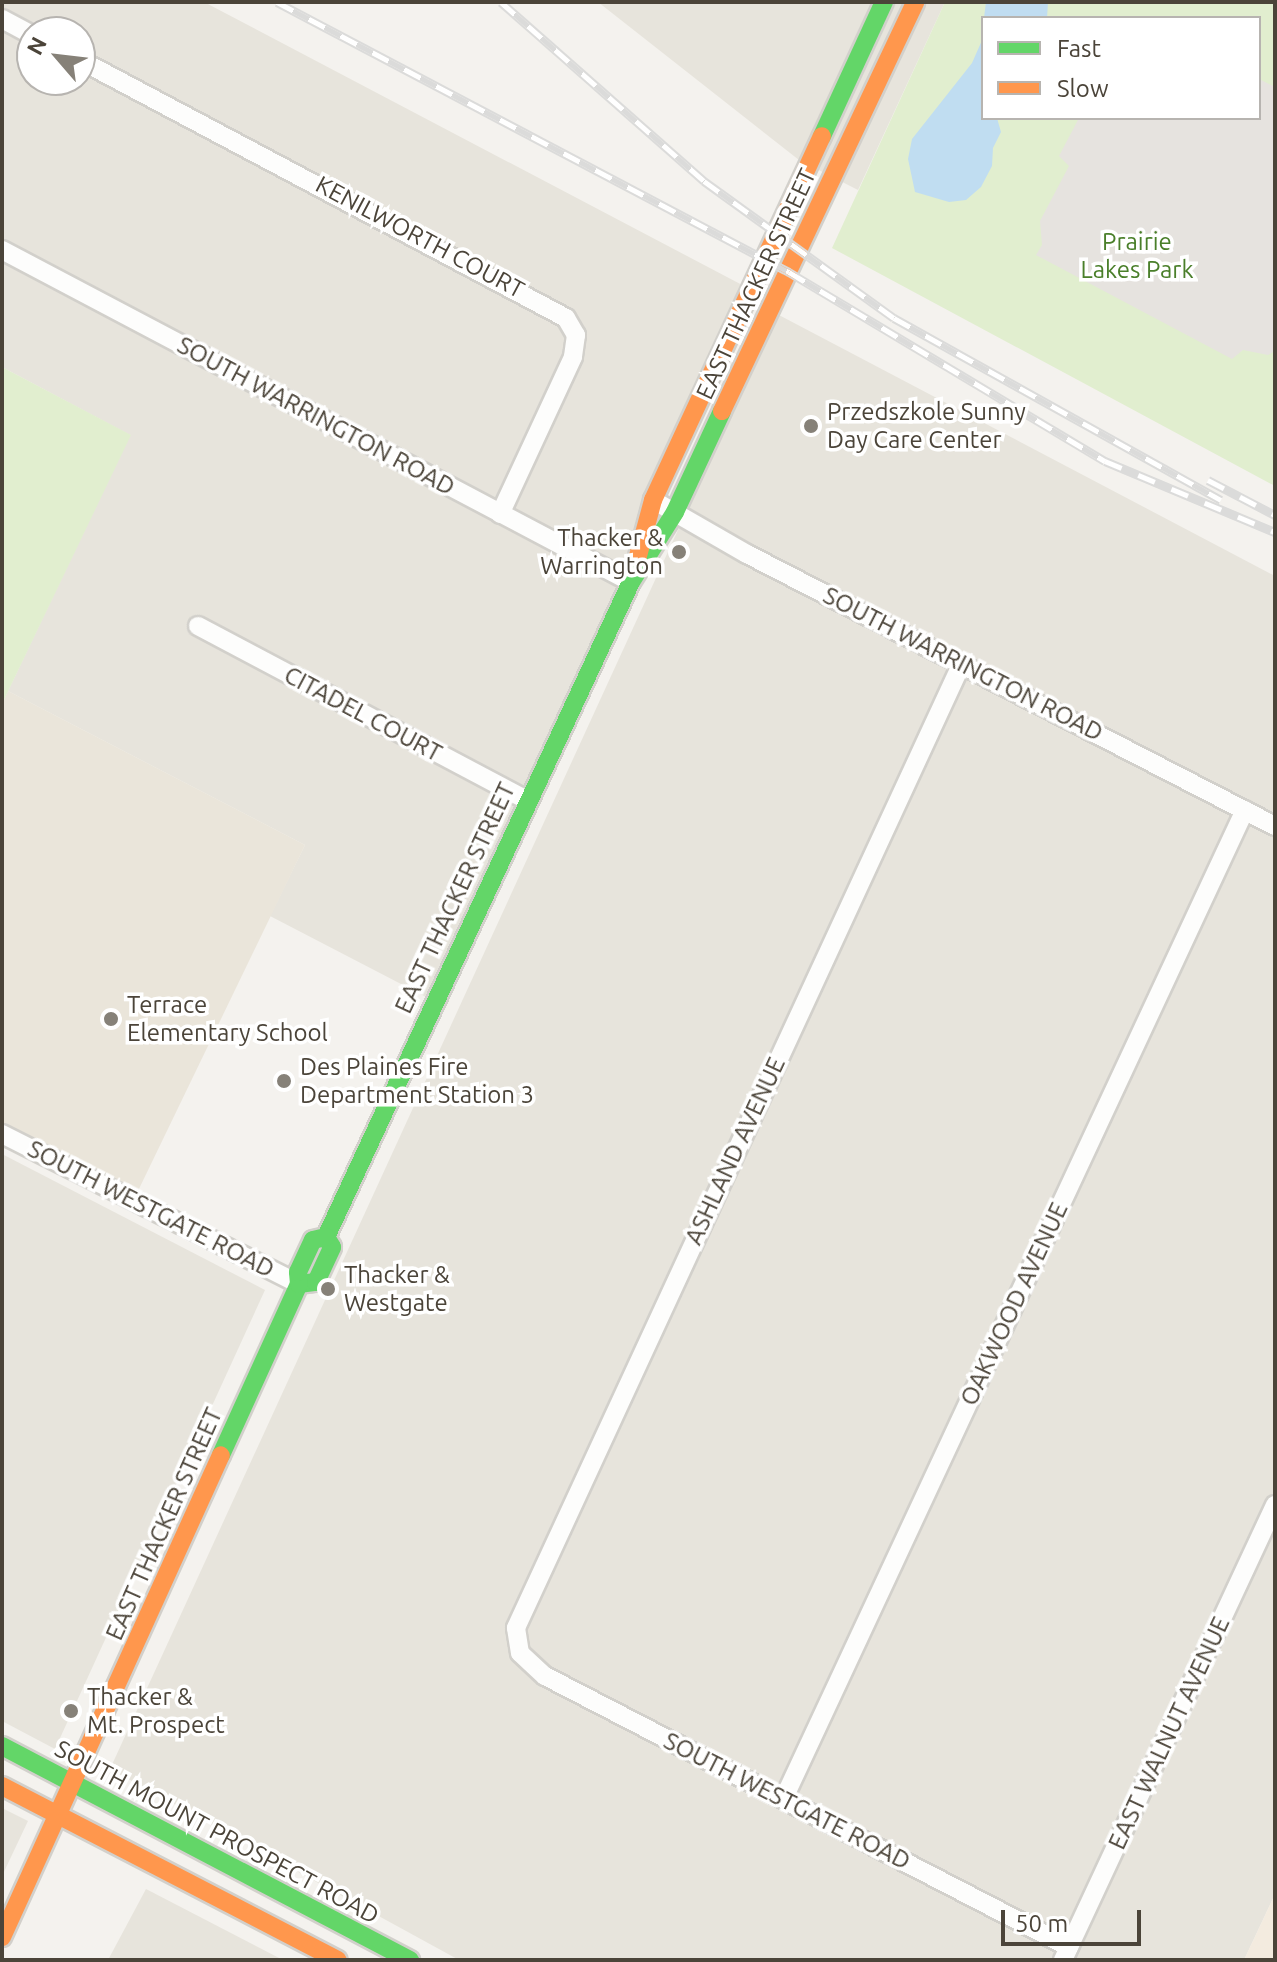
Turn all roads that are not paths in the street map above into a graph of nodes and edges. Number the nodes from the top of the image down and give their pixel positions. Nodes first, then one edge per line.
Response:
1 (884, 2) edge
2 (915, 2) edge
3 (96, 68) edge
4 (2, 250) edge
5 (653, 500) junction
6 (675, 512) junction
7 (500, 514) junction
8 (631, 582) junction
9 (198, 626) dead end
10 (962, 663) junction
11 (528, 801) junction
12 (1245, 810) junction
13 (1275, 826) edge
14 (2, 1134) edge
15 (299, 1284) junction
16 (1275, 1505) edge
17 (517, 1642) joint
18 (2, 1746) edge
19 (72, 1783) junction
20 (2, 1786) edge
21 (784, 1798) junction
22 (58, 1815) junction
23 (2, 1937) edge
24 (1066, 1954) edge
25 (338, 1960) edge
26 (410, 1960) edge

1 - 5 main road, EAST THACKER STREET
2 - 6 main road, EAST THACKER STREET
3 - 7 street, KENILWORTH COURT
4 - 7 street, SOUTH WARRINGTON ROAD
5 - 6 street, SOUTH WARRINGTON ROAD
5 - 8 main road, EAST THACKER STREET
6 - 8 main road, EAST THACKER STREET
6 - 10 street, SOUTH WARRINGTON ROAD
7 - 8 street, SOUTH WARRINGTON ROAD
8 - 11 main road, EAST THACKER STREET
9 - 11 street, CITADEL COURT
10 - 12 street, SOUTH WARRINGTON ROAD
10 - 17 street, ASHLAND AVENUE
11 - 15 main road, EAST THACKER STREET
12 - 13 street, SOUTH WARRINGTON ROAD
12 - 21 street, OAKWOOD AVENUE
14 - 15 street, SOUTH WESTGATE ROAD
15 - 19 main road, EAST THACKER STREET
16 - 24 street, EAST WALNUT AVENUE
17 - 21 street, SOUTH WESTGATE ROAD
18 - 19 main road, SOUTH MOUNT PROSPECT ROAD
19 - 22 main road, EAST THACKER STREET
19 - 26 main road, SOUTH MOUNT PROSPECT ROAD
20 - 22 main road
21 - 24 street, SOUTH WESTGATE ROAD
22 - 23 main road, EAST THACKER STREET
22 - 25 main road

